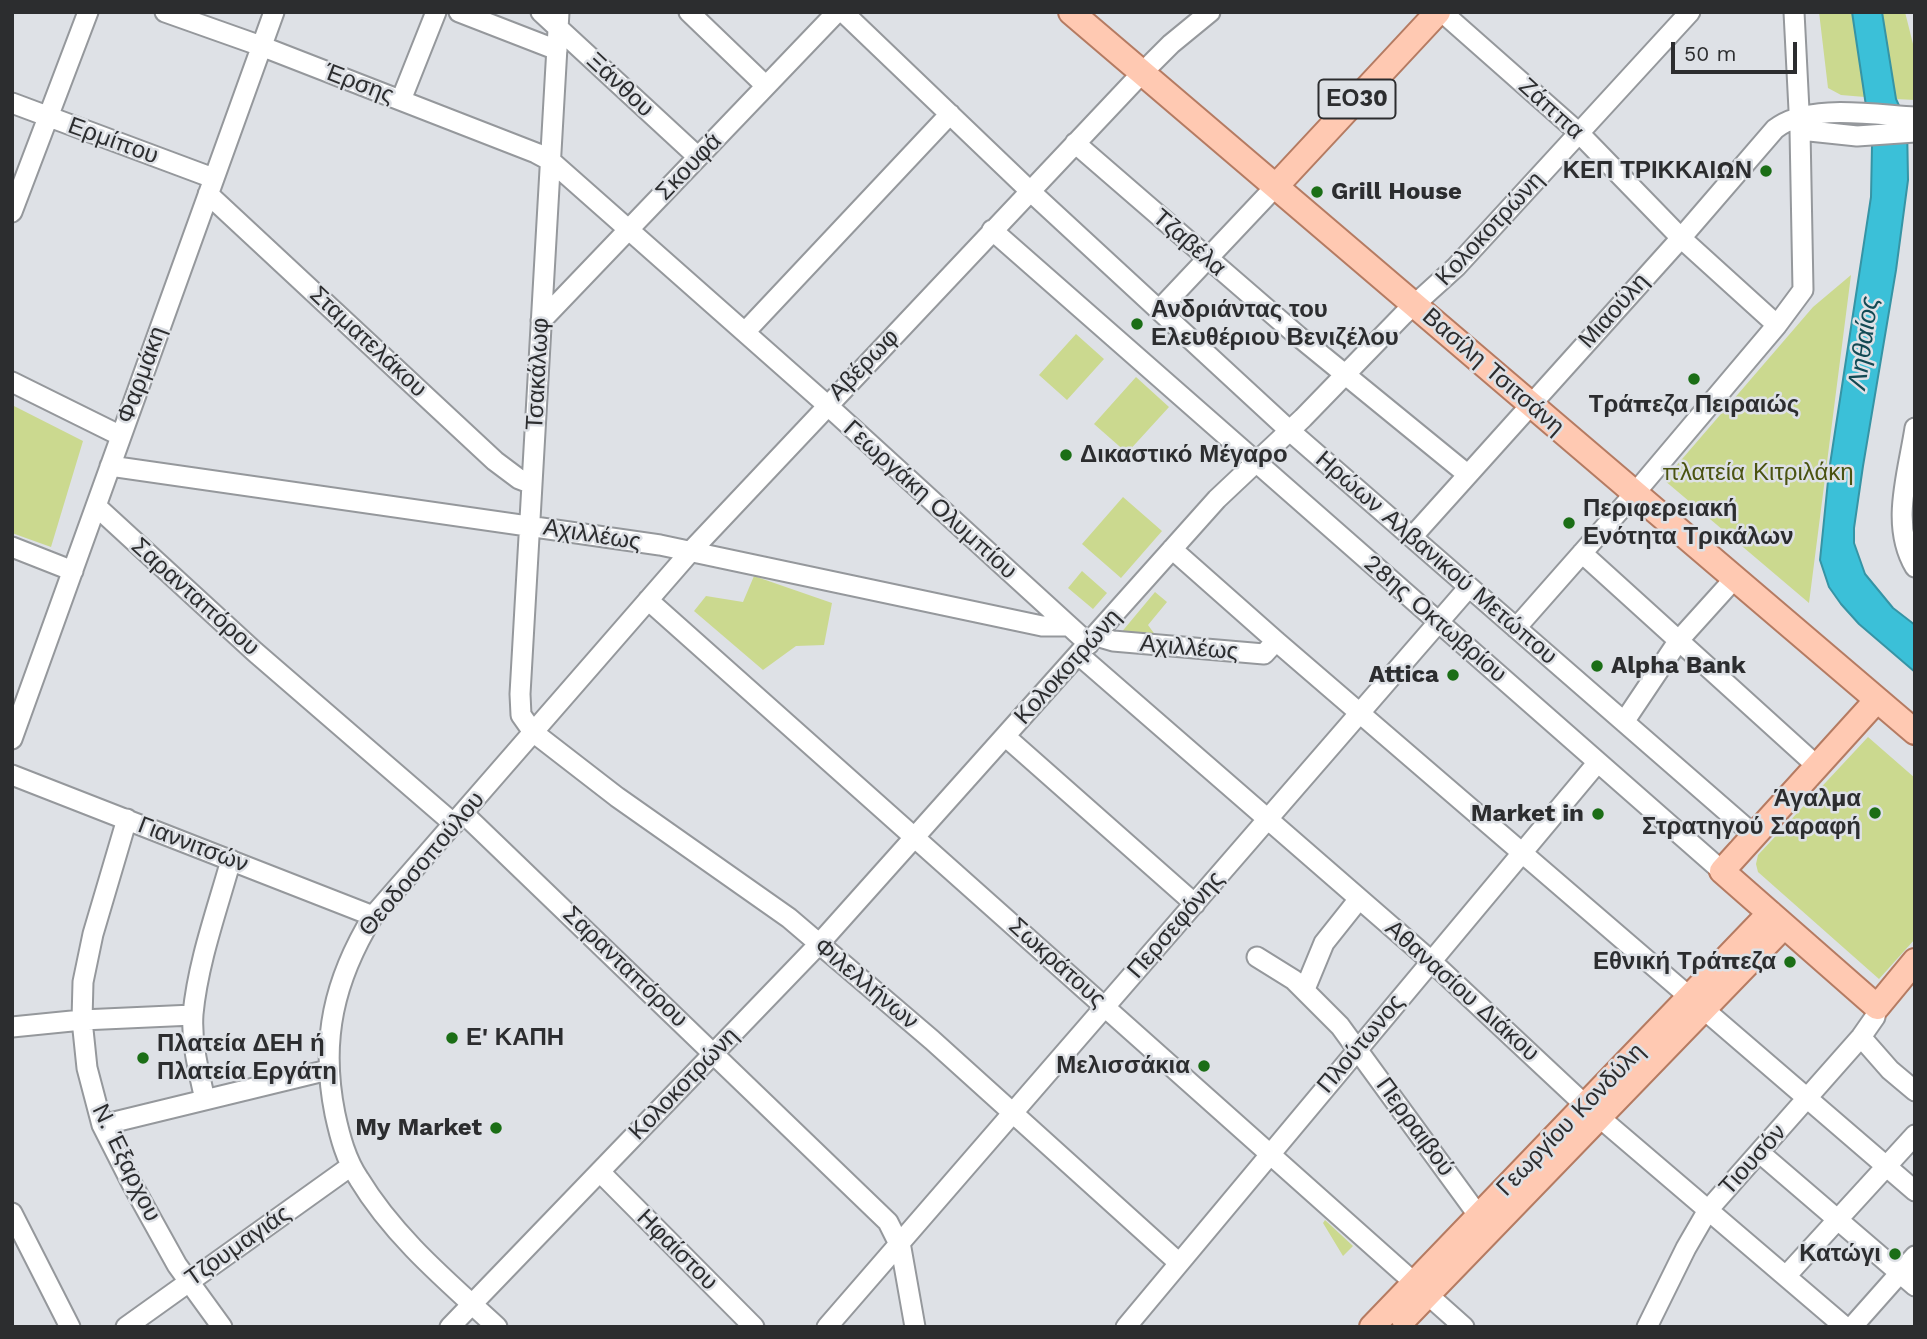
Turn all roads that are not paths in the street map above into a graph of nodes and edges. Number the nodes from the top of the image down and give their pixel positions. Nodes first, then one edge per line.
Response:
1 (88, 12) edge
2 (165, 12) edge
3 (274, 12) edge
4 (436, 12) edge
5 (459, 12) edge
6 (541, 12) edge
7 (689, 12) edge
8 (837, 12) edge
9 (843, 12) edge
10 (1071, 12) edge
11 (1210, 12) edge
12 (1440, 12) edge
13 (1690, 12) edge
14 (1794, 12) edge
15 (559, 20) edge
16 (261, 46) junction
17 (557, 50) junction
18 (1142, 73) junction
19 (766, 86) junction
20 (401, 100) junction
21 (12, 103) edge
22 (950, 114) junction
23 (48, 117) junction
24 (1915, 117) edge
25 (1800, 123) junction
26 (1915, 132) edge
27 (1579, 133) junction
28 (1075, 143) junction
29 (698, 157) junction
30 (551, 161) junction
31 (211, 186) junction
32 (1276, 186) junction
33 (1030, 191) junction
34 (12, 212) edge
35 (629, 229) junction
36 (992, 230) junction
37 (1681, 237) junction
38 (1207, 259) junction
39 (1415, 304) junction
40 (1159, 310) junction
41 (541, 321) junction
42 (1777, 325) junction
43 (745, 332) junction
44 (1346, 374) junction
45 (12, 382) edge
46 (1530, 403) junction
47 (827, 405) junction
48 (1915, 428) edge
49 (1290, 431) junction
50 (121, 436) junction
51 (1256, 461) junction
52 (110, 467) junction
53 (1467, 474) junction
54 (532, 484) junction
55 (1635, 493) junction
56 (96, 506) junction
57 (530, 525) junction
58 (1412, 537) junction
59 (12, 547) edge
60 (1172, 549) junction
61 (691, 551) junction
62 (1582, 553) junction
63 (1915, 568) edge
64 (73, 571) junction
65 (1735, 578) junction
66 (1469, 587) junction
67 (648, 600) junction
68 (1439, 622) junction
69 (1069, 626) junction
70 (1516, 628) junction
71 (1679, 640) junction
72 (1276, 641) junction
73 (1088, 645) junction
74 (21, 686) edge
75 (1877, 700) junction
76 (1360, 713) junction
77 (1624, 722) junction
78 (533, 732) junction
79 (1915, 732) edge
80 (1006, 737) junction
81 (12, 739) edge
82 (1598, 762) junction
83 (1817, 766) junction
84 (12, 775) edge
85 (127, 819) junction
86 (459, 819) junction
87 (1267, 820) junction
88 (1754, 835) junction
89 (915, 837) junction
90 (1522, 852) junction
91 (231, 860) junction
92 (1722, 871) junction
93 (1359, 898) junction
94 (1195, 904) junction
95 (373, 916) junction
96 (1777, 919) junction
97 (819, 944) junction
98 (1257, 957) dead end
99 (1431, 961) junction
100 (1910, 976) edge
101 (1305, 989) junction
102 (1696, 1003) junction
103 (1105, 1006) junction
104 (1877, 1007) junction
105 (193, 1015) junction
106 (82, 1020) junction
107 (12, 1027) edge
108 (1861, 1037) junction
109 (1357, 1047) junction
110 (713, 1052) junction
111 (328, 1070) junction
112 (1915, 1091) edge
113 (1807, 1098) junction
114 (205, 1100) junction
115 (1592, 1111) junction
116 (1013, 1113) junction
117 (102, 1125) junction
118 (1915, 1135) edge
119 (1760, 1153) junction
120 (1270, 1154) junction
121 (351, 1166) junction
122 (1886, 1167) junction
123 (600, 1172) junction
124 (1915, 1191) edge
125 (1708, 1210) junction
126 (12, 1213) edge
127 (1478, 1215) junction
128 (1838, 1220) junction
129 (900, 1244) junction
130 (1915, 1256) edge
131 (1180, 1263) junction
132 (1786, 1276) junction
133 (1907, 1280) edge
134 (188, 1282) junction
135 (1421, 1288) junction
136 (473, 1304) junction
137 (70, 1327) edge
138 (126, 1327) edge
139 (222, 1327) edge
140 (450, 1327) edge
141 (497, 1327) edge
142 (754, 1327) edge
143 (827, 1327) edge
144 (915, 1327) edge
145 (1126, 1327) edge
146 (1372, 1327) edge
147 (1396, 1327) edge
148 (1464, 1327) edge
149 (1647, 1327) edge
150 (1845, 1327) edge
151 (1852, 1327) edge

1 - 23 street
2 - 16 street, Έρσης
3 - 16 street, Φαρμάκη
4 - 20 street
5 - 17 street
6 - 15 street, Ξάνθου
7 - 19 street
8 - 19 street, Σκουφά
9 - 22 street, Ηρώων Αλβανικού Μετώπου
10 - 18 main road, Βασίλη Τσιτσάνη
11 - 18 street, Αβέρωφ
12 - 27 street, Ζάππα
12 - 32 main road, ΕΟ30
13 - 27 street, Κολοκοτρώνη
14 - 25 street
15 - 17 street, Τσακάλωφ
15 - 29 street, Ξάνθου
16 - 20 street, Έρσης
16 - 31 street, Φαρμάκη
17 - 30 street, Τσακάλωφ
18 - 28 street, Αβέρωφ
18 - 32 main road, Βασίλη Τσιτσάνη
19 - 29 street, Σκουφά
20 - 30 street, Έρσης
21 - 23 street, Ερμίπου
22 - 33 street, Ηρώων Αλβανικού Μετώπου
22 - 43 street
23 - 31 street, Ερμίπου
23 - 34 street
24 - 25 street, Μιαούλη
25 - 26 street
25 - 37 street, Μιαούλη
25 - 42 street
27 - 37 street, Ζάππα
27 - 39 street, Κολοκοτρώνη
28 - 33 street, Αβέρωφ
28 - 38 street, Τζαβέλα
29 - 35 street, Σκουφά
30 - 35 street, Γεωργάκη Ολυμπίου
30 - 41 street, Τσακάλωφ
31 - 50 street, Φαρμάκη
31 - 54 street, Σταματελάκου
32 - 38 street
32 - 39 main road, Βασίλη Τσιτσάνη
33 - 36 street, Αβέρωφ
33 - 40 street, Ηρώων Αλβανικού Μετώπου
35 - 41 street, Σκουφά
35 - 43 street, Γεωργάκη Ολυμπίου
36 - 47 street, Αβέρωφ
36 - 51 street, 28ης Οκτωβρίου
37 - 42 street, Ζάππα
37 - 46 street, Μιαούλη
38 - 40 street
38 - 44 street, Τζαβέλα
39 - 44 street, Κολοκοτρώνη
39 - 46 main road, Βασίλη Τσιτσάνη
40 - 49 street, Ηρώων Αλβανικού Μετώπου
41 - 54 street, Τσακάλωφ
42 - 55 street
43 - 47 street, Γεωργάκη Ολυμπίου
44 - 49 street, Κολοκοτρώνη
44 - 53 street, Τζαβέλα
45 - 50 street
46 - 53 street, Μιαούλη
46 - 55 main road, Βασίλη Τσιτσάνη
47 - 61 street, Αβέρωφ
47 - 69 street, Γεωργάκη Ολυμπίου
48 - 63 street
49 - 51 street, Κολοκοτρώνη
49 - 58 street, Ηρώων Αλβανικού Μετώπου
50 - 52 street, Φαρμάκη
51 - 60 street, Κολοκοτρώνη
51 - 68 street, 28ης Οκτωβρίου
52 - 56 street, Φαρμάκη
52 - 57 street, Αχιλλέως
53 - 58 street, Μιαούλη
54 - 57 street, Τσακάλωφ
55 - 62 street
55 - 65 main road, Βασίλη Τσιτσάνη
56 - 64 street, Φαρμάκη
56 - 86 street, Σαρανταπόρου
57 - 61 street, Αχιλλέως
57 - 78 street, Τσακάλωφ
58 - 66 street, Ηρώων Αλβανικού Μετώπου
59 - 64 street
60 - 72 street
60 - 73 street, Κολοκοτρώνη
61 - 67 street, Αβέρωφ
61 - 69 street, Αχιλλέως
62 - 70 street
62 - 71 street
64 - 74 street, Φαρμάκη
65 - 71 street
65 - 75 main road, Βασίλη Τσιτσάνη
66 - 68 street, Περσεφόνης
66 - 70 street, Ηρώων Αλβανικού Μετώπου
67 - 78 street, Αβέρωφ
67 - 89 street, Σωκράτους
68 - 76 street, Περσεφόνης
68 - 82 street, 28ης Οκτωβρίου
69 - 73 street, Γεωργάκη Ολυμπίου
70 - 77 street, Ηρώων Αλβανικού Μετώπου
71 - 77 street
71 - 83 street
72 - 73 street, Αχιλλέως
72 - 76 street
73 - 80 street, Κολοκοτρώνη
73 - 87 street, Αθανασίου Διάκου
74 - 81 street, Φαρμάκη
75 - 79 main road, Βασίλη Τσιτσάνη
75 - 83 main road
76 - 87 street, Περσεφόνης
76 - 90 street
77 - 88 street, Ηρώων Αλβανικού Μετώπου
78 - 86 street, Θεοδοσοπούλου
78 - 97 street, Φιλελλήνων
80 - 89 street, Κολοκοτρώνη
80 - 94 street
82 - 90 street, Πλούτωνος
82 - 92 street, 28ης Οκτωβρίου
83 - 88 main road
84 - 85 street, Γιαννιτσών
85 - 91 street, Γιαννιτσών
85 - 106 street, Ν. Έξαρχου
86 - 95 street, Θεοδοσοπούλου
86 - 110 street, Σαρανταπόρου
87 - 93 street, Αθανασίου Διάκου
87 - 94 street, Περσεφόνης
88 - 92 main road
89 - 97 street, Κολοκοτρώνη
89 - 103 street, Σωκράτους
90 - 99 street, Πλούτωνος
90 - 102 street
91 - 95 street, Γιαννιτσών
91 - 105 street
92 - 96 main road, 28ης Οκτωβρίου
93 - 99 street, Αθανασίου Διάκου
93 - 101 street
94 - 103 street, Περσεφόνης
95 - 111 street, Θεοδοσοπούλου
96 - 102 main road, Γεωργίου Κονδύλη
96 - 104 main road, 28ης Οκτωβρίου
97 - 110 street, Κολοκοτρώνη
97 - 116 street, Φιλελλήνων
98 - 101 street, Περραιβού
99 - 109 street, Πλούτωνος
99 - 115 street, Αθανασίου Διάκου
100 - 104 main road
101 - 109 street, Περραιβού
102 - 113 street
102 - 115 main road, Γεωργίου Κονδύλη
103 - 116 street, Περσεφόνης
103 - 120 street, Σωκράτους
104 - 108 street, Τιουσόν
105 - 106 street
105 - 114 street
106 - 107 street
106 - 117 street, Ν. Έξαρχου
108 - 112 street
108 - 113 street, Τιουσόν
109 - 120 street, Πλούτωνος
109 - 127 street, Περραιβού
110 - 123 street, Κολοκοτρώνη
110 - 129 street, Σαρανταπόρου
111 - 114 street
111 - 121 street, Θεοδοσοπούλου
113 - 119 street, Τιουσόν
113 - 122 street
114 - 117 street
115 - 125 street, Αθανασίου Διάκου
115 - 127 main road, Γεωργίου Κονδύλη
115 - 135 main road, Γεωργίου Κονδύλη
116 - 129 street, Περσεφόνης
116 - 131 street, Φιλελλήνων
117 - 134 street, Ν. Έξαρχου
118 - 122 street
119 - 125 street, Τιουσόν
119 - 128 street
120 - 131 street, Πλούτωνος
120 - 135 street, Σωκράτους
121 - 134 street, Τζουμαγιάς
121 - 136 street, Θεοδοσοπούλου
122 - 124 street
122 - 128 street
123 - 136 street, Κολοκοτρώνη
123 - 142 street, Ηφαίστου
125 - 132 street, Αθανασίου Διάκου
125 - 149 street, Τιουσόν
126 - 137 street
127 - 135 main road, Γεωργίου Κονδύλη
128 - 132 street
128 - 133 street
129 - 143 street, Περσεφόνης
129 - 144 street
130 - 133 street
131 - 145 street, Πλούτωνος
132 - 150 street, Αθανασίου Διάκου
133 - 151 street
134 - 138 street, Τζουμαγιάς
134 - 139 street, Ν. Έξαρχου
135 - 146 main road, Γεωργίου Κονδύλη
135 - 147 main road, Γεωργίου Κονδύλη
135 - 148 street, Σωκράτους
136 - 140 street, Κολοκοτρώνη
136 - 141 street, Θεοδοσοπούλου

